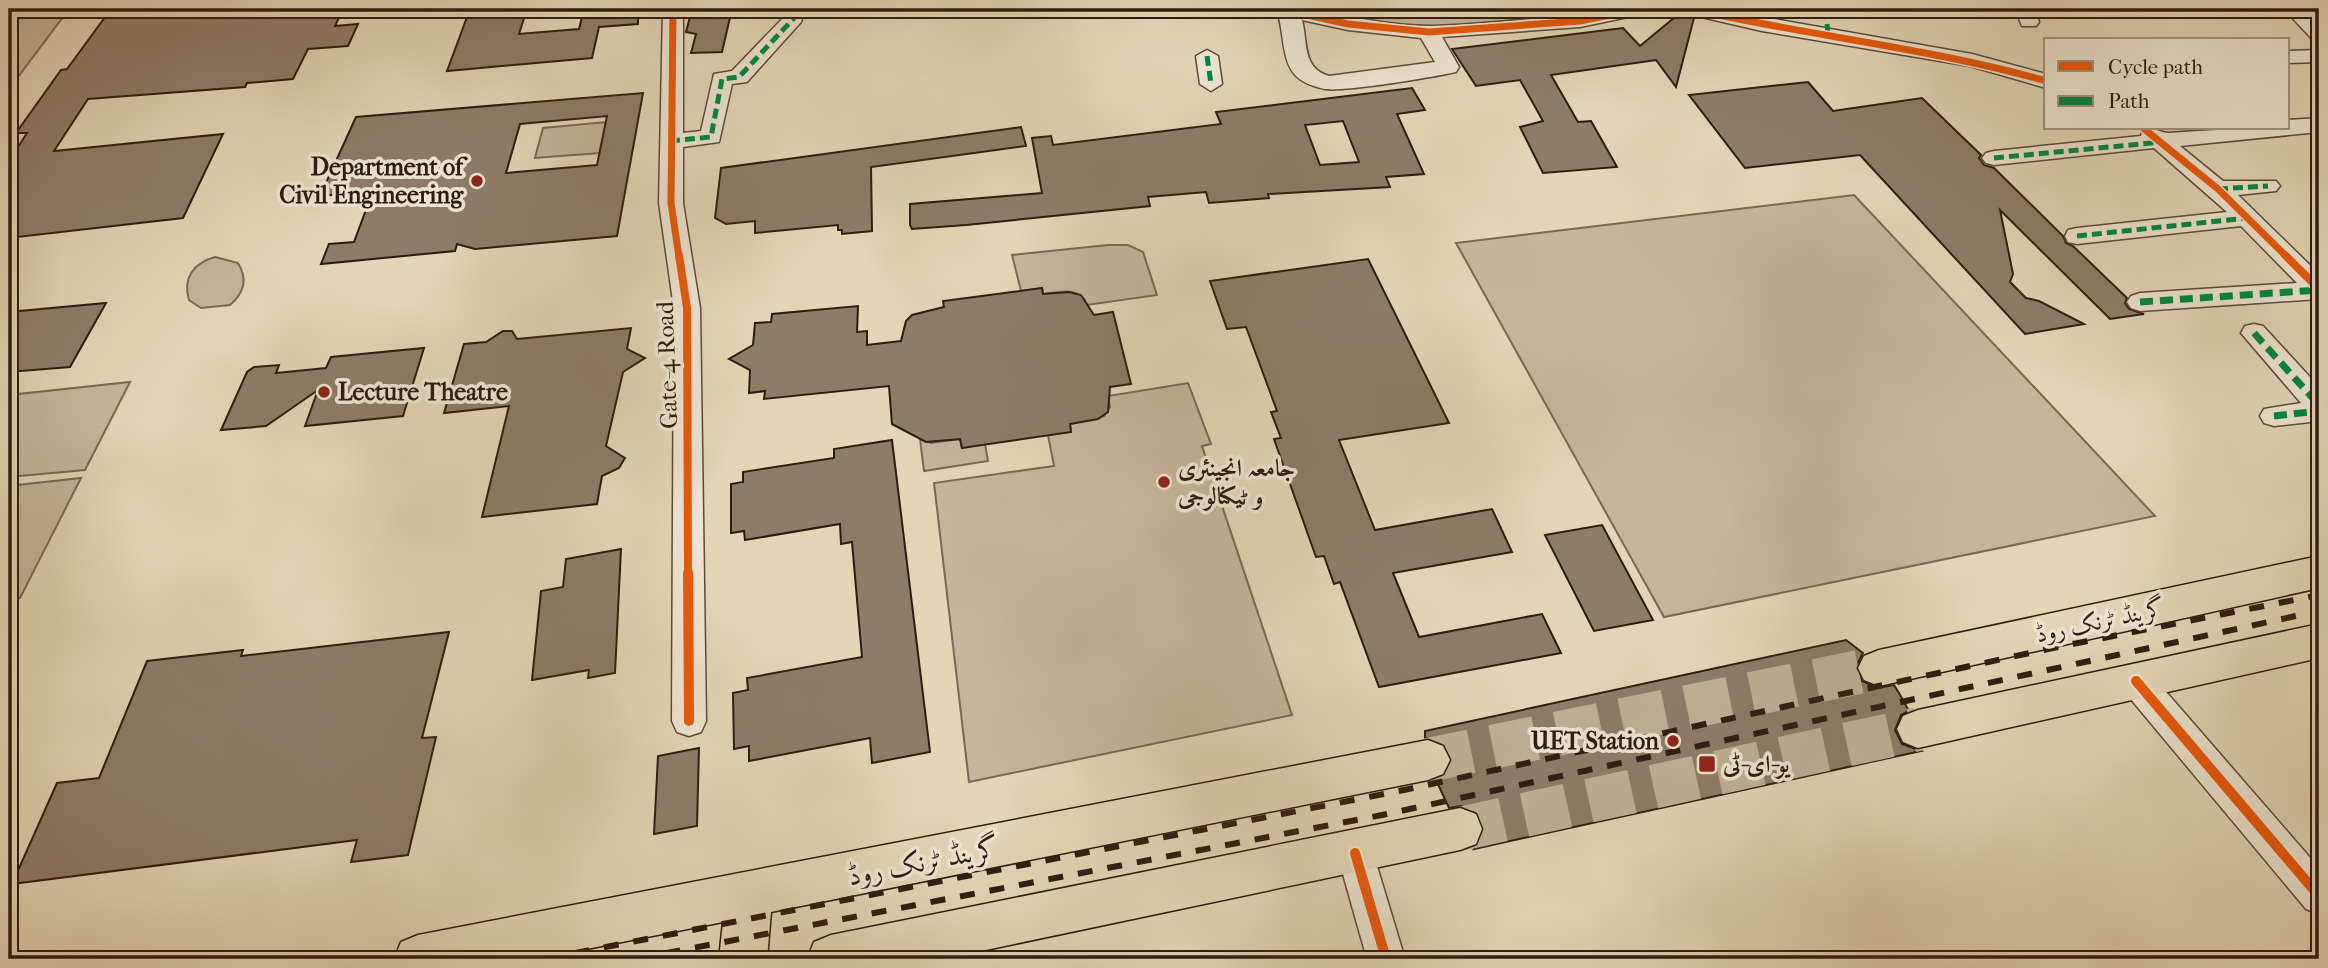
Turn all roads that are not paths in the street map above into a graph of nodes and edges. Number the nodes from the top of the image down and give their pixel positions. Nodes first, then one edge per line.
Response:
1 (673, 9) edge
2 (795, 9) edge
3 (1640, 9) edge
4 (1691, 9) edge
5 (1826, 9) edge
6 (2294, 9) edge
7 (1288, 10) edge
8 (1429, 32) junction
9 (2319, 35) edge
10 (1828, 36) junction
11 (1208, 56) dead end
12 (2319, 56) edge
13 (2290, 57) edge
14 (2044, 80) edge
15 (1212, 84) dead end
16 (2319, 125) edge
17 (2290, 127) edge
18 (2258, 130) edge
19 (2152, 135) edge
20 (670, 141) junction
21 (1994, 158) dead end
22 (2268, 186) dead end
23 (2218, 189) junction
24 (2248, 218) junction
25 (2077, 236) dead end
26 (2319, 289) edge
27 (2140, 302) dead end
28 (2254, 333) dead end
29 (2319, 405) edge
30 (2319, 411) edge
31 (2274, 416) dead end
32 (2319, 572) edge
33 (2319, 641) edge
34 (1879, 668) tunnel mouth
35 (2136, 681) junction
36 (689, 721) dead end
37 (1917, 729) tunnel mouth
38 (1427, 760) tunnel mouth
39 (1460, 829) tunnel mouth
40 (1355, 853) junction
41 (748, 895) junction
42 (2319, 896) edge
43 (418, 959) edge
44 (743, 959) edge
45 (831, 959) edge
46 (1386, 959) edge

1 - 20 street, Gate-4 Road
2 - 20 street
3 - 8 street
4 - 10 street
5 - 10 street
6 - 9 street
7 - 8 street
7 - 8 street
10 - 14 street
11 - 15 street
12 - 13 street
16 - 17 street
18 - 19 street
19 - 21 street
19 - 23 street
20 - 36 street, Gate-4 Road
22 - 23 street
23 - 24 street
24 - 25 street
24 - 26 street
26 - 27 street
28 - 29 street
30 - 31 street
32 - 34 main road, گرینڈ ٹرنک روڈ
33 - 35 main road
35 - 37 main road
35 - 42 street
38 - 41 main road, گرینڈ ٹرنک روڈ
39 - 40 main road
40 - 45 main road
40 - 46 street
41 - 43 main road, گرینڈ ٹرنک روڈ
41 - 44 main road

